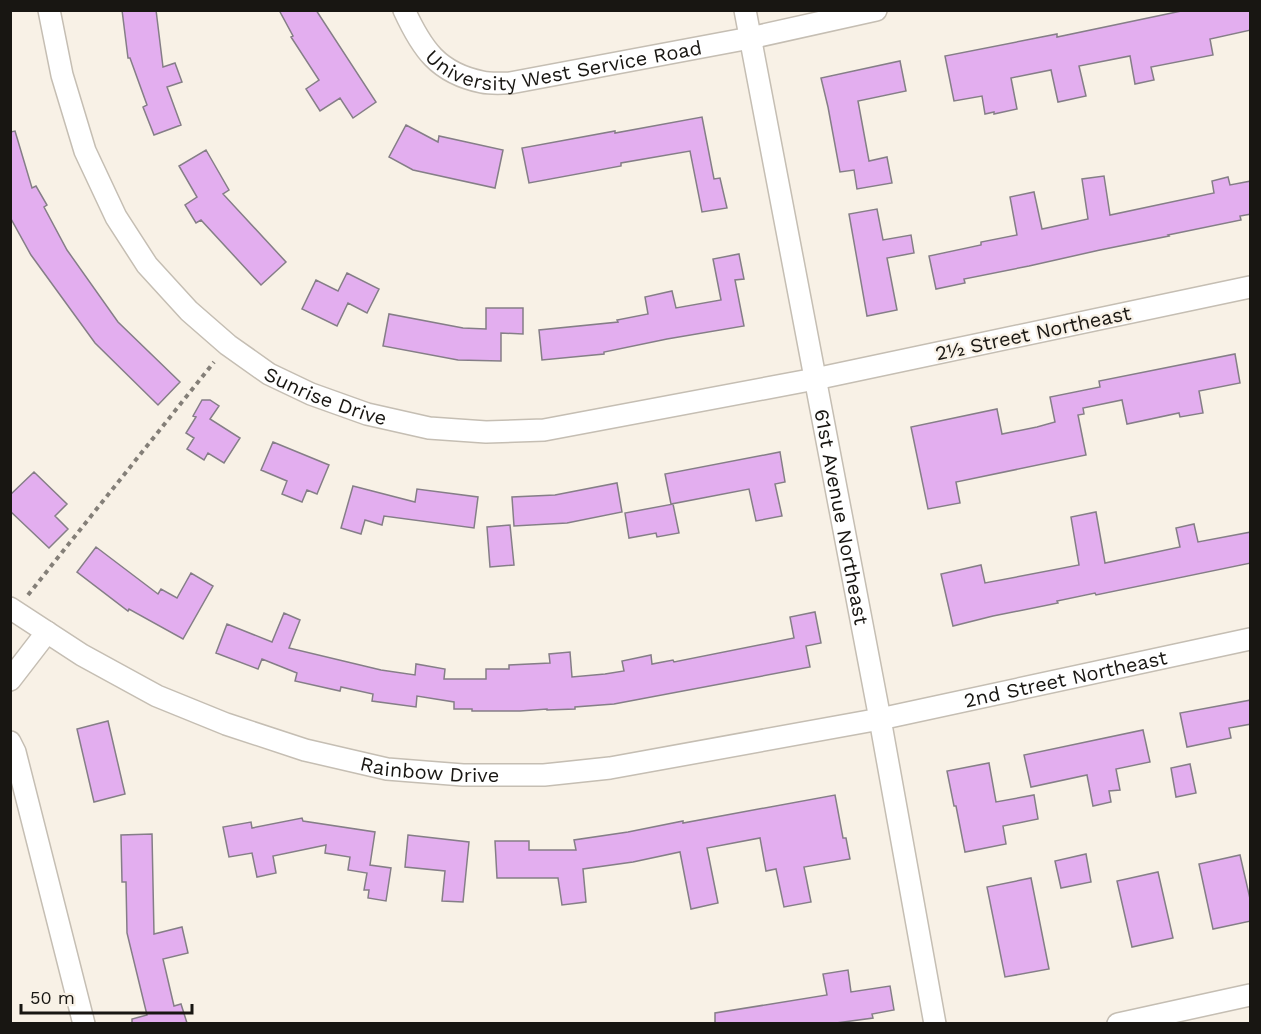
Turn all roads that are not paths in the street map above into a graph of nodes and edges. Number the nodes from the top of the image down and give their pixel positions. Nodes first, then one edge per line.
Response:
1 (49, 10) edge
2 (404, 10) edge
3 (744, 10) edge
4 (876, 10) edge
5 (750, 38) junction
6 (1251, 287) edge
7 (815, 380) junction
8 (13, 610) edge
9 (47, 632) junction
10 (1251, 639) edge
11 (10, 680) edge
12 (880, 719) junction
13 (10, 742) edge
14 (1251, 995) edge
15 (84, 1023) edge
16 (935, 1023) edge
17 (1118, 1023) edge

1 - 7 street, Sunrise Drive
2 - 5 street, University West Service Road
3 - 5 street, 61st Avenue Northeast
4 - 5 street, University West Service Road
5 - 7 street, 61st Avenue Northeast
6 - 7 street, 2½ Street Northeast
7 - 12 street, 61st Avenue Northeast
8 - 9 street, Rainbow Drive
9 - 11 street
9 - 12 street, Rainbow Drive
10 - 12 street, 2nd Street Northeast
12 - 16 street, 61st Avenue Northeast
13 - 15 street
14 - 17 street

